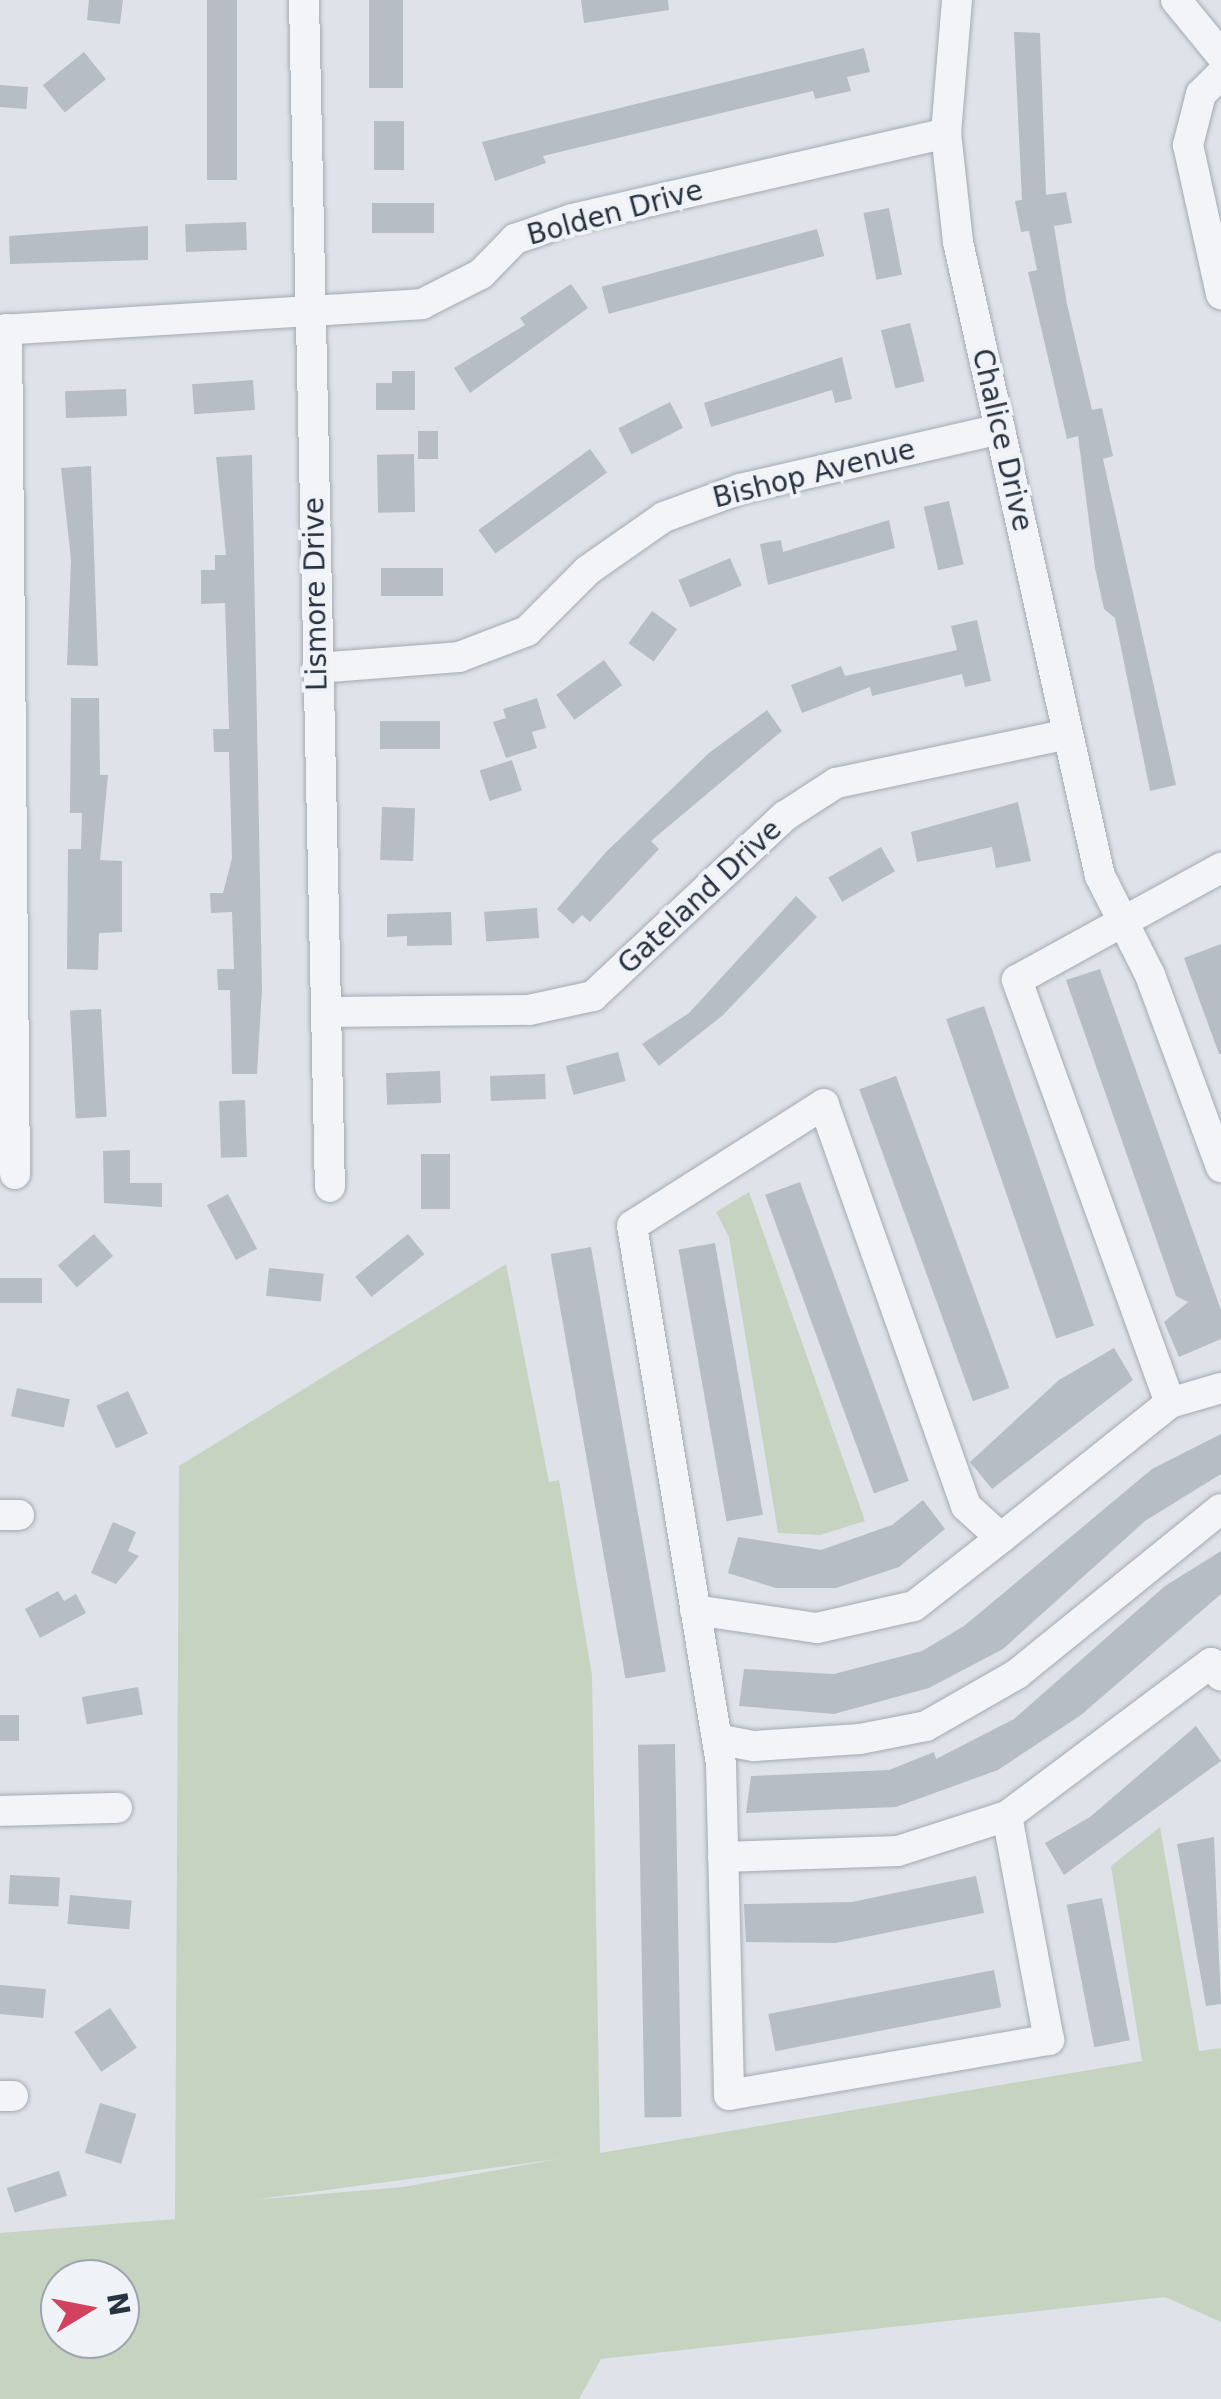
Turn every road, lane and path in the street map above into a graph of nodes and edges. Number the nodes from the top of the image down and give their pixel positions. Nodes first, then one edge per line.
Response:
1 (304, 0) edge
2 (957, 0) edge
3 (1176, 0) edge
4 (1221, 54) edge
5 (1221, 74) edge
6 (946, 133) junction
7 (1221, 294) edge
8 (310, 314) junction
9 (4, 330) edge
10 (1000, 429) junction
11 (317, 668) junction
12 (1068, 734) junction
13 (1221, 868) edge
14 (1116, 920) junction
15 (326, 1012) junction
16 (1221, 1167) edge
17 (15, 1174) dead end
18 (330, 1187) dead end
19 (1221, 1388) edge
20 (1170, 1403) junction
21 (1221, 1509) edge
22 (1001, 1538) junction
23 (695, 1610) junction
24 (1218, 1665) edge
25 (717, 1740) junction
26 (116, 1808) dead end
27 (0, 1810) edge
28 (1008, 1816) junction
29 (723, 1857) junction

1 - 8 street, Lismore Drive
2 - 6 street, Chalice Drive
3 - 4 street
5 - 7 street
6 - 8 street, Bolden Drive
6 - 10 street, Chalice Drive
8 - 9 street, Bolden Drive
8 - 11 street, Lismore Drive
9 - 17 street
10 - 11 street, Bishop Avenue
10 - 12 street, Chalice Drive
11 - 15 street, Lismore Drive
12 - 14 street, Chalice Drive
12 - 15 street, Gateland Drive
13 - 14 street
14 - 16 street, Chalice Drive
14 - 20 street
15 - 18 street, Lismore Drive
19 - 20 street
20 - 22 street
21 - 25 street
22 - 23 street
22 - 23 street
23 - 25 street
24 - 28 street
25 - 29 street
26 - 27 street
28 - 29 street
28 - 29 street

